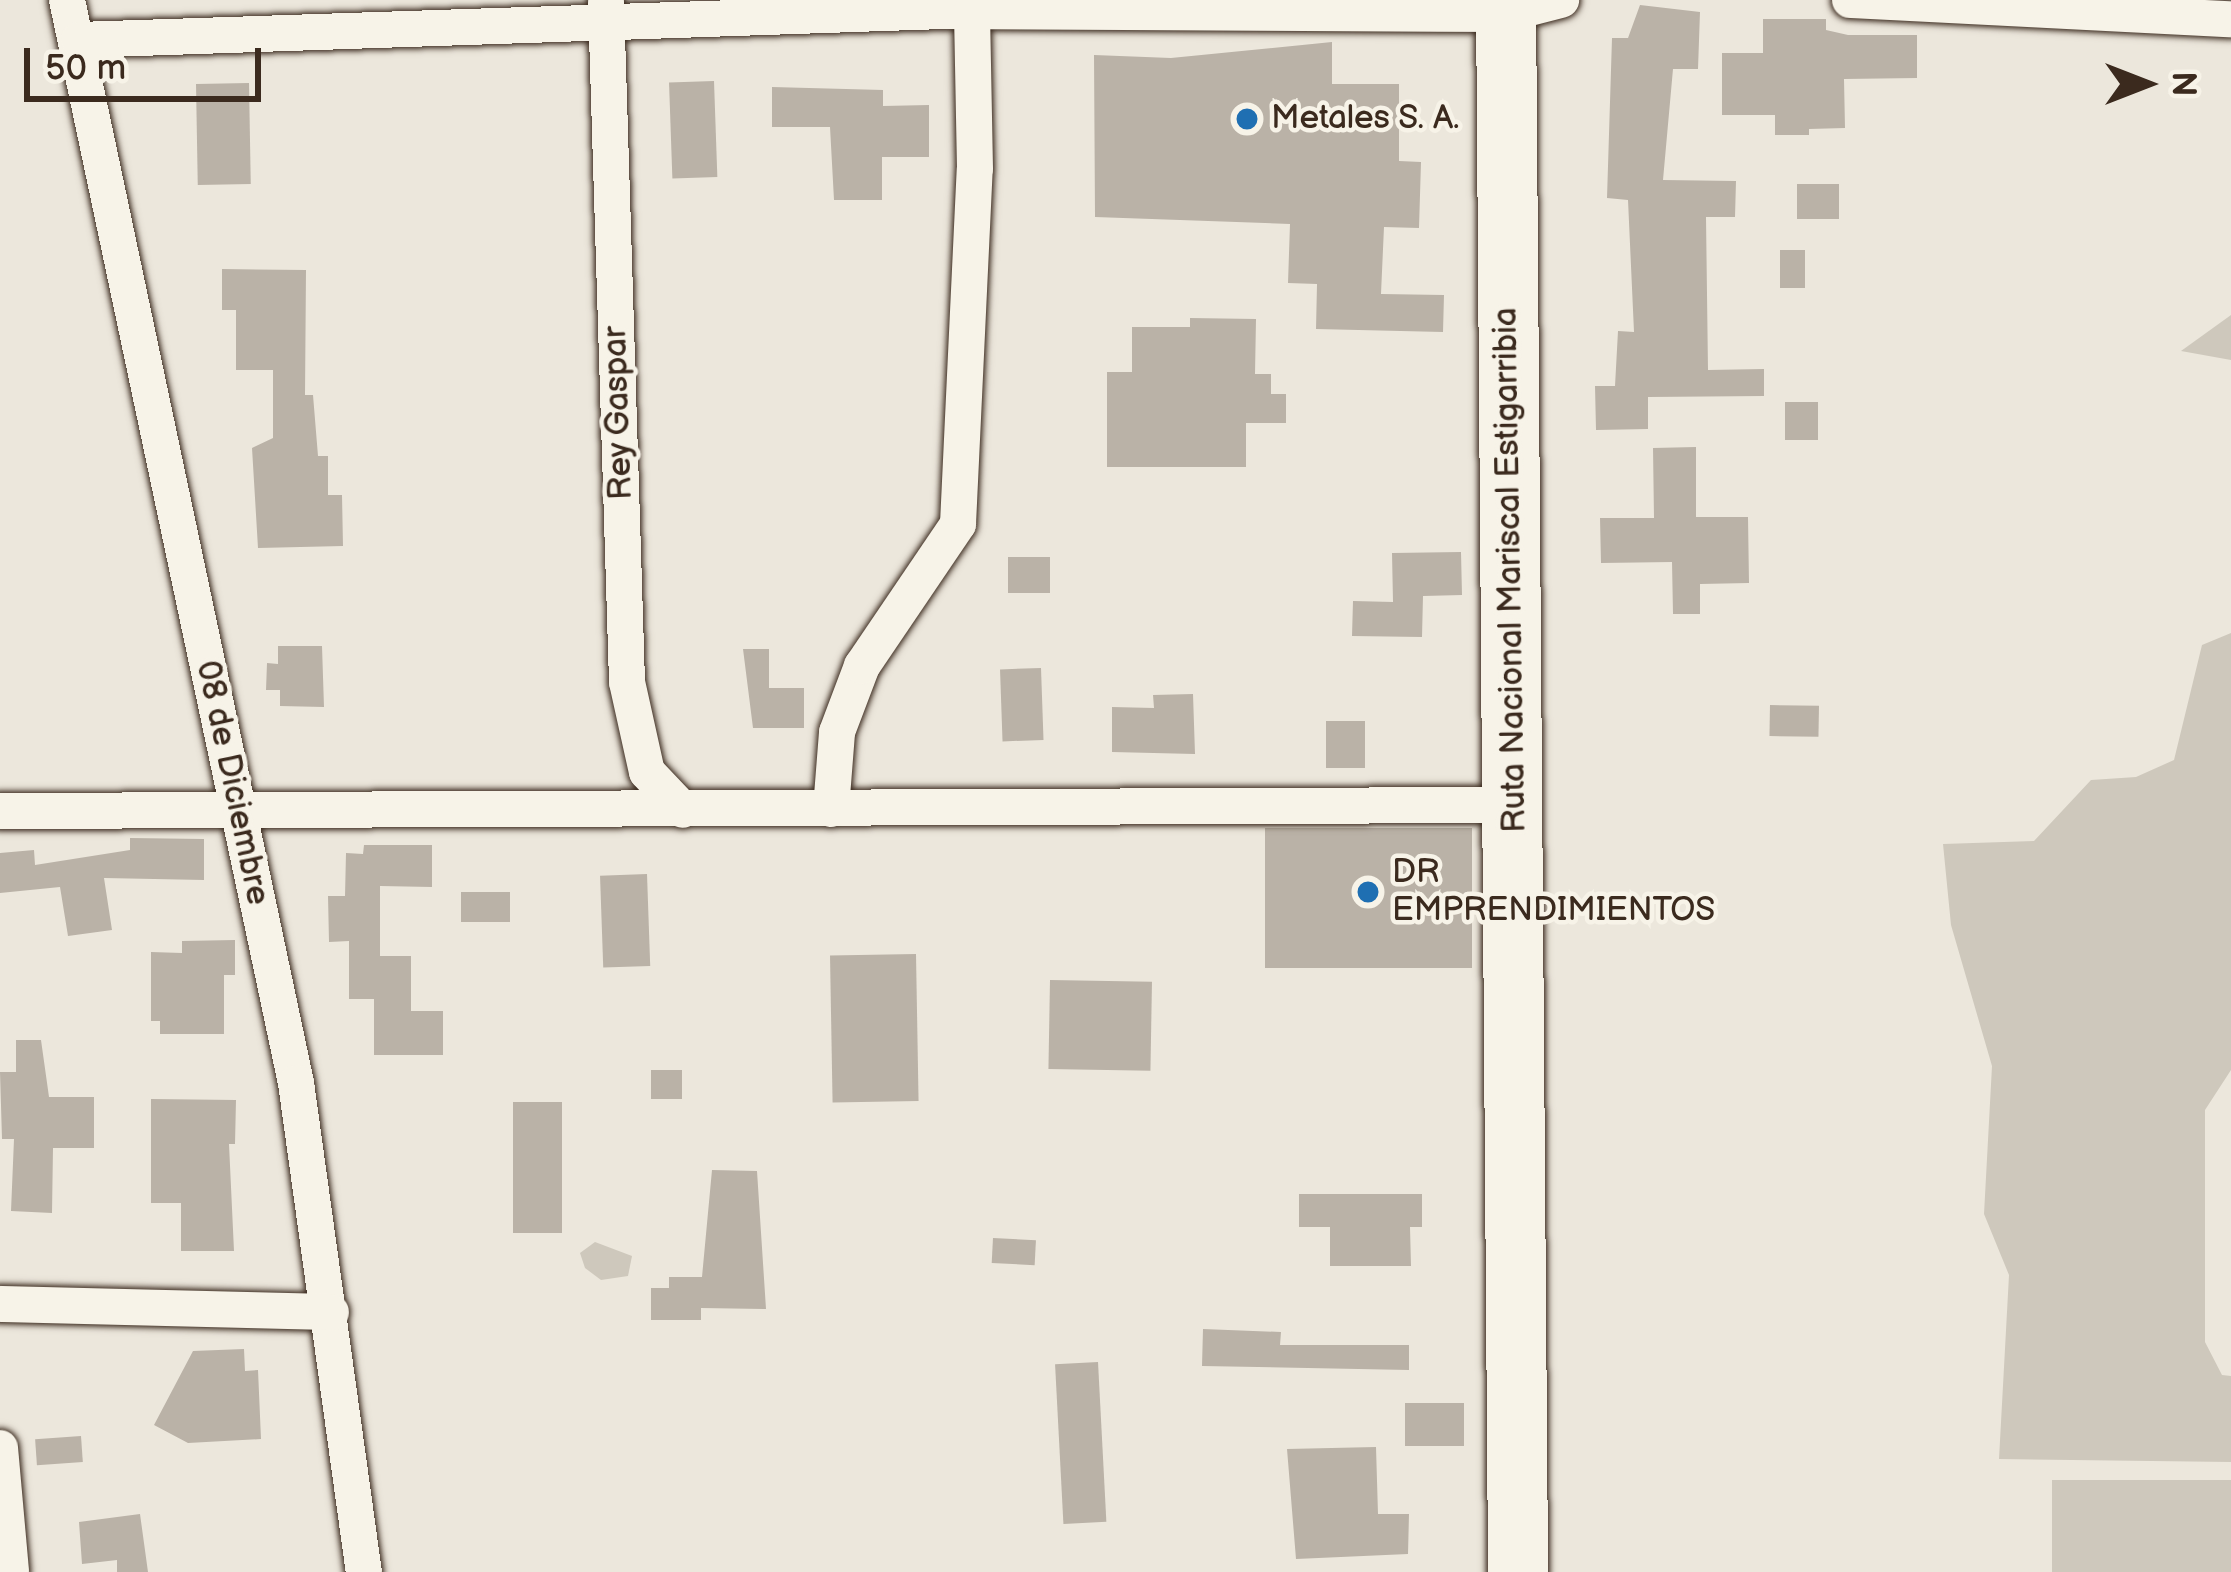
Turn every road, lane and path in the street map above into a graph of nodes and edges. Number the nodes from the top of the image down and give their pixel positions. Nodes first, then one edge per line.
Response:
1 (67, 0) edge
2 (1850, 0) edge
3 (1524, 4) edge
4 (954, 7) edge
5 (606, 12) edge
6 (2231, 19) edge
7 (79, 40) junction
8 (1513, 805) junction
9 (831, 809) junction
10 (682, 810) junction
11 (0, 811) edge
12 (238, 813) junction
13 (0, 1304) edge
14 (331, 1312) junction
15 (0, 1448) edge
16 (11, 1572) edge
17 (364, 1572) edge
18 (1519, 1572) edge

1 - 7 street, 08 de Diciembre
2 - 6 street
3 - 4 street
3 - 8 main road, Ruta Nacional Mariscal Estigarribia
4 - 5 street
4 - 9 street
5 - 7 street
5 - 10 street, Rey Gaspar
7 - 12 street, 08 de Diciembre
8 - 9 street
8 - 18 main road, Ruta Nacional Mariscal Estigarribia
9 - 10 street
10 - 12 street
11 - 12 street
12 - 14 street, 08 de Diciembre
13 - 14 street
14 - 17 street, 08 de Diciembre
15 - 16 street

